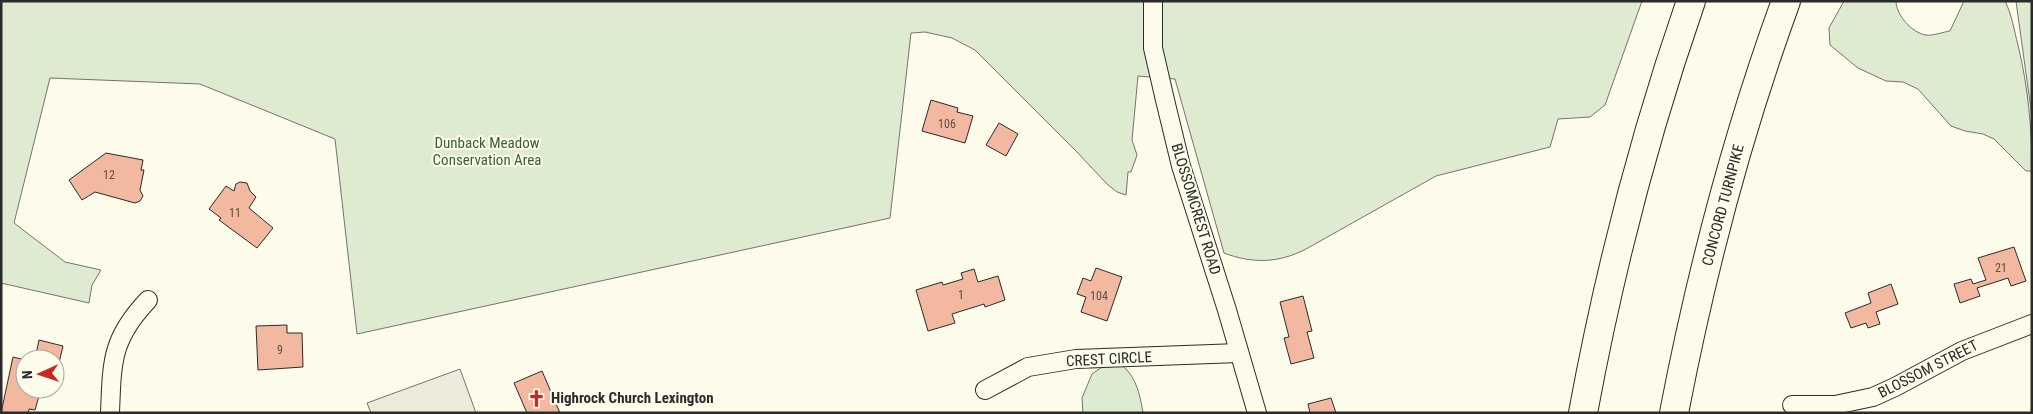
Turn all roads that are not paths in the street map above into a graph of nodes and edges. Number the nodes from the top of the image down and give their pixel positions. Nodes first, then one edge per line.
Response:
1 (1153, 1) edge
2 (1691, 1) edge
3 (1786, 1) edge
4 (148, 300) dead end
5 (2032, 324) edge
6 (1239, 353) junction
7 (985, 390) dead end
8 (1792, 405) dead end
9 (110, 413) edge
10 (1257, 413) edge
11 (1583, 413) edge
12 (1674, 413) edge

1 - 6 street, BLOSSOMCREST ROAD
2 - 11 highway
3 - 12 highway, CONCORD TURNPIKE
4 - 9 street
5 - 8 street, BLOSSOM STREET
6 - 7 street, CREST CIRCLE
6 - 10 street, BLOSSOMCREST ROAD

